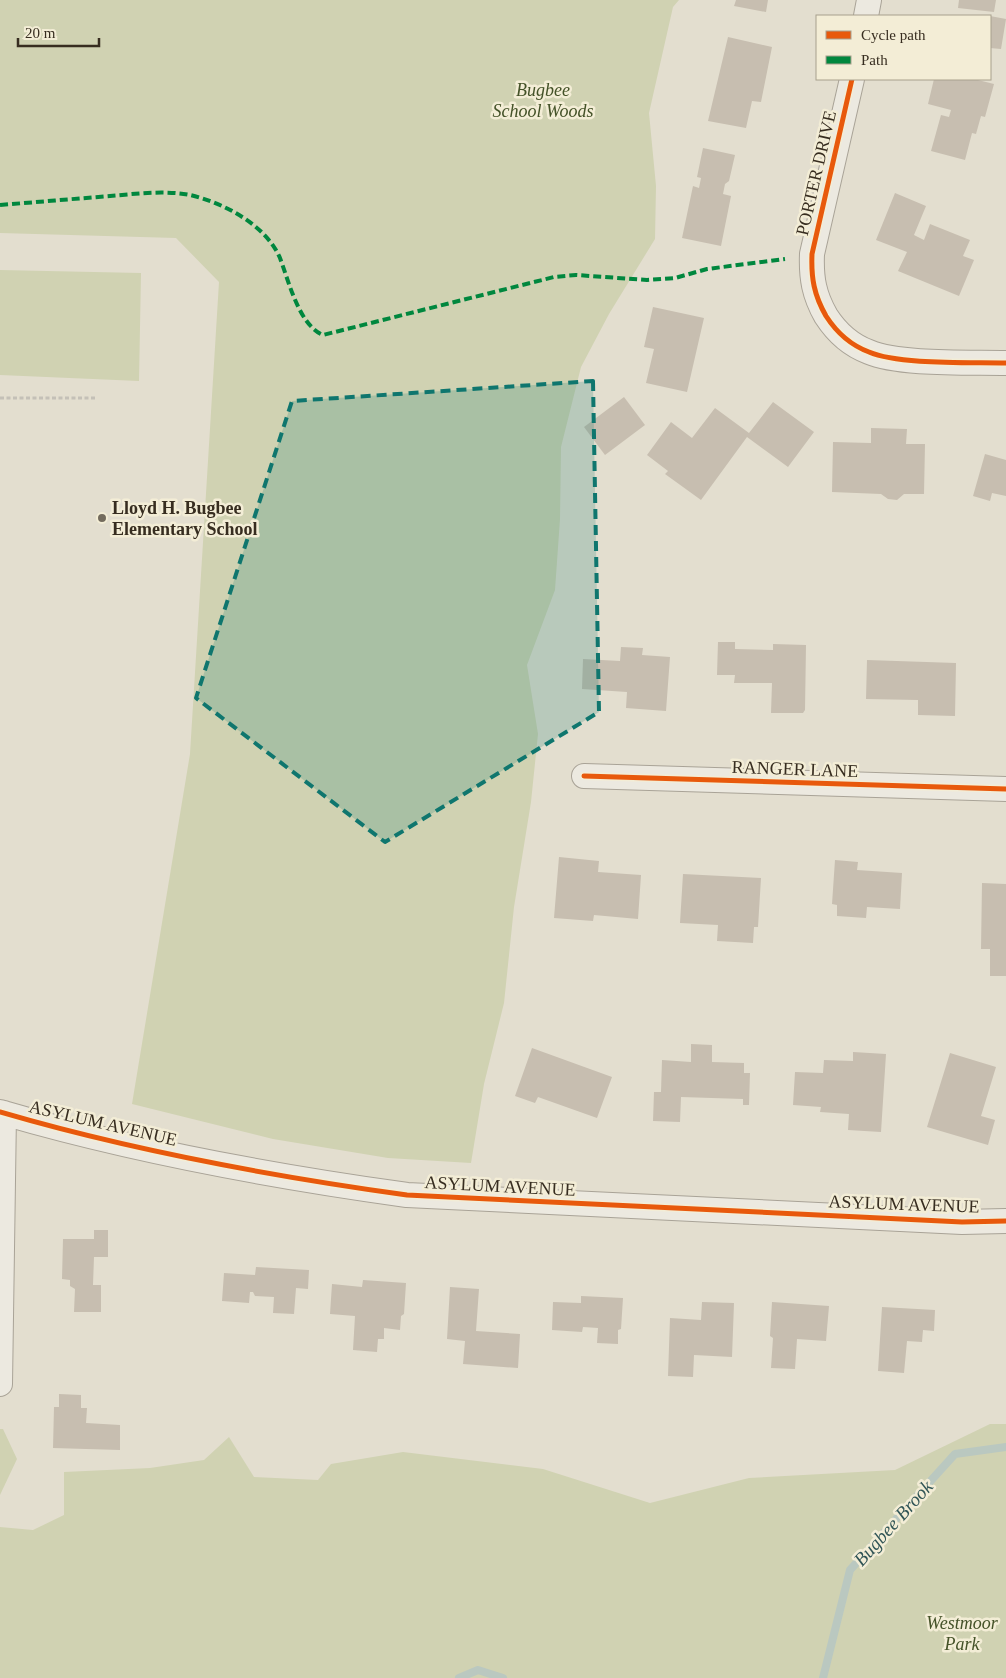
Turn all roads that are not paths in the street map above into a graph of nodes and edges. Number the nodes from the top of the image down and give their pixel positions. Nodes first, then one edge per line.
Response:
1 (869, 0) edge
2 (866, 15) edge
3 (852, 80) edge
4 (1006, 363) edge
5 (584, 776) dead end
6 (1006, 789) edge
7 (2, 1113) edge
8 (1006, 1221) edge
9 (0, 1384) edge

1 - 2 street
3 - 4 street, PORTER DRIVE
5 - 6 street, RANGER LANE
7 - 8 street, ASYLUM AVENUE
7 - 9 street

